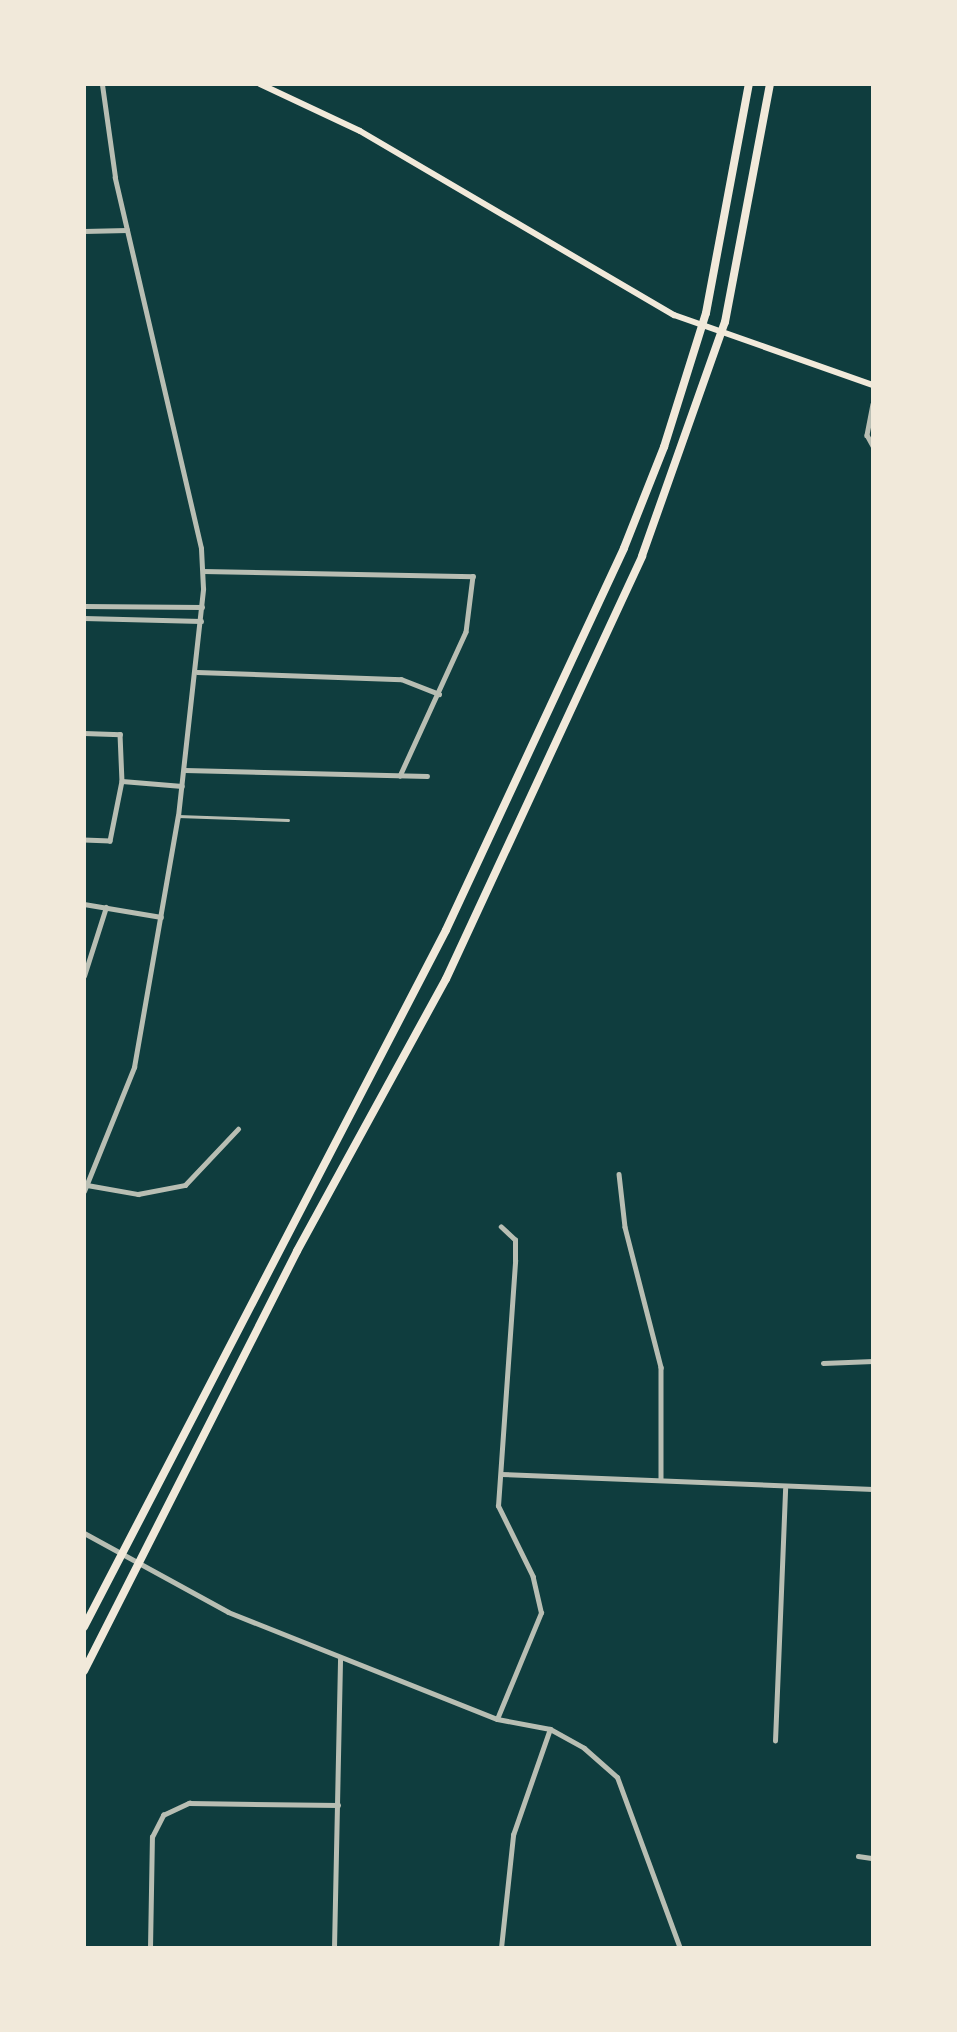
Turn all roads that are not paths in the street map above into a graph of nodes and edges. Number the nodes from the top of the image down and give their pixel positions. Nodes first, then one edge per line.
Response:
1 (102, 84) edge
2 (260, 84) edge
3 (749, 84) edge
4 (770, 84) edge
5 (127, 230) junction
6 (84, 231) edge
7 (873, 385) edge
8 (873, 404) edge
9 (873, 446) edge
10 (203, 571) junction
11 (84, 606) edge
12 (202, 607) junction
13 (84, 618) edge
14 (201, 621) junction
15 (197, 672) junction
16 (439, 694) junction
17 (84, 733) edge
18 (185, 770) junction
19 (400, 776) junction
20 (427, 776) dead end
21 (122, 781) junction
22 (183, 786) junction
23 (178, 816) junction
24 (288, 820) dead end
25 (84, 840) edge
26 (84, 904) edge
27 (106, 906) junction
28 (161, 917) junction
29 (84, 975) edge
30 (238, 1129) dead end
31 (619, 1174) dead end
32 (85, 1188) edge
33 (501, 1227) dead end
34 (873, 1361) edge
35 (823, 1363) dead end
36 (501, 1474) junction
37 (661, 1479) junction
38 (785, 1489) junction
39 (873, 1489) edge
40 (84, 1533) edge
41 (84, 1626) edge
42 (340, 1658) junction
43 (84, 1671) edge
44 (497, 1719) junction
45 (550, 1729) junction
46 (775, 1741) dead end
47 (338, 1805) junction
48 (858, 1856) dead end
49 (873, 1858) edge
50 (150, 1948) edge
51 (334, 1948) edge
52 (501, 1948) edge
53 (680, 1948) edge

1 - 5 street
2 - 7 main road
3 - 41 highway
4 - 43 highway
5 - 6 street
5 - 10 street
8 - 9 street
10 - 12 street
10 - 16 street
11 - 12 street
12 - 14 street
13 - 14 street
14 - 15 street
15 - 16 street
15 - 18 street
16 - 19 street
17 - 21 street
18 - 19 street
18 - 22 street
19 - 20 street
21 - 22 street
21 - 25 street
22 - 23 street
23 - 24 lane
23 - 28 street
26 - 27 street
27 - 28 street
27 - 29 street
28 - 32 street
30 - 32 street
31 - 37 street
33 - 36 street
34 - 35 street
36 - 37 street
36 - 44 street
37 - 38 street
38 - 39 street
38 - 46 street
40 - 42 street
42 - 44 street
42 - 47 street
44 - 45 street
45 - 52 street
45 - 53 street
47 - 50 street
47 - 51 street
48 - 49 street

